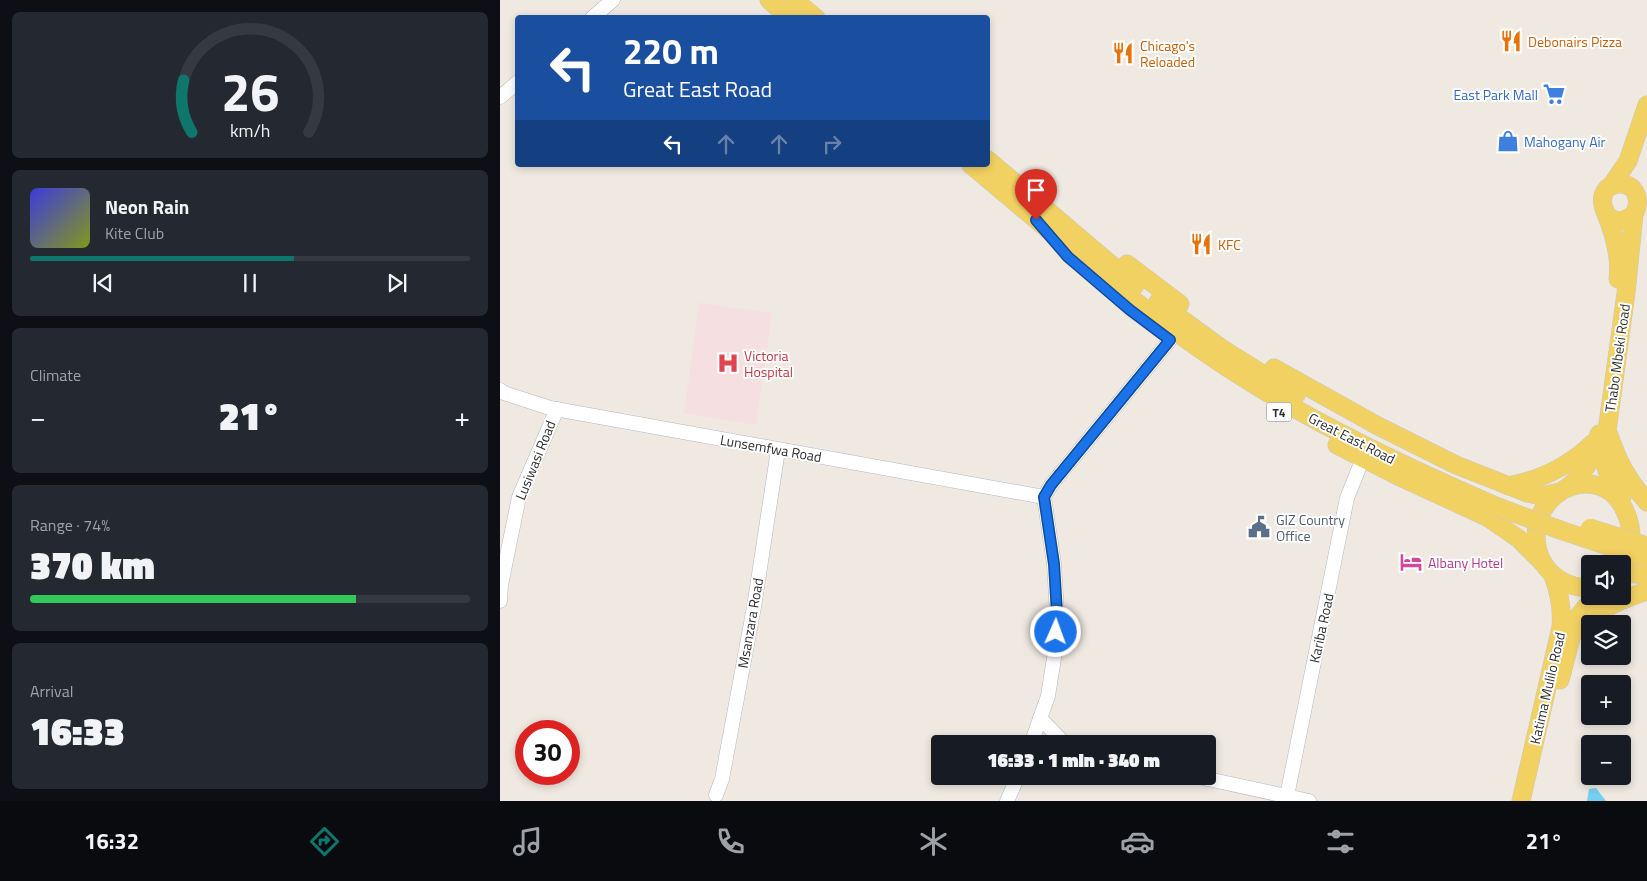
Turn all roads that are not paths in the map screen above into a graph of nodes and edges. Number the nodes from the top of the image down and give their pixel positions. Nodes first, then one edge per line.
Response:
1 (613, 0) edge
2 (769, 0) edge
3 (794, 0) edge
4 (596, 15) edge
5 (786, 15) edge
6 (812, 15) edge
7 (515, 84) edge
8 (501, 95) edge
9 (1647, 105) edge
10 (1647, 115) edge
11 (990, 162) edge
12 (974, 167) edge
13 (1611, 186) junction
14 (1639, 193) edge
15 (1639, 211) edge
16 (1606, 214) junction
17 (1045, 219) junction
18 (1170, 340) junction
19 (500, 390) edge
20 (557, 409) junction
21 (1603, 435) junction
22 (778, 450) junction
23 (1363, 458) junction
24 (1564, 490) junction
25 (1503, 496) junction
26 (1044, 497) junction
27 (1622, 498) junction
28 (1647, 502) edge
29 (1642, 523) edge
30 (1647, 546) edge
31 (1647, 559) edge
32 (1631, 564) edge
33 (1548, 569) junction
34 (1631, 574) edge
35 (1647, 575) edge
36 (1581, 586) edge
37 (1647, 591) edge
38 (500, 601) edge
39 (1588, 605) edge
40 (1573, 633) junction
41 (1040, 718) junction
42 (1034, 735) edge
43 (1056, 735) edge
44 (1216, 782) edge
45 (1014, 785) edge
46 (713, 799) edge
47 (1286, 799) edge
48 (1007, 801) edge
49 (1309, 801) edge
50 (1521, 801) edge
51 (1533, 801) edge

1 - 4 street
2 - 5 main road
3 - 6 main road
7 - 8 street
9 - 13 main road, Thabo Mbeki Road
10 - 14 main road, Thabo Mbeki Road
11 - 17 main road, Great East Road / T4
12 - 17 main road, Great East Road / T4
13 - 14 main road
13 - 16 main road, Thabo Mbeki Road
14 - 15 main road, Thabo Mbeki Road
15 - 16 main road
15 - 21 main road, Thabo Mbeki Road
16 - 21 main road, Thabo Mbeki Road
17 - 18 main road, Great East Road / T4
17 - 25 main road, Great East Road / T4
18 - 23 main road, Great East Road / T4
18 - 26 street
19 - 20 street, Lunsemfwa Road
20 - 22 street, Lunsemfwa Road
20 - 38 street, Lusiwasi Road
21 - 24 main road, Thabo Mbeki Road
21 - 25 main road
21 - 27 main road, Thabo Mbeki Road
21 - 28 main road
22 - 26 street, Lunsemfwa Road
22 - 46 street, Msanzara Road
23 - 33 main road, Great East Road / T4
23 - 47 street, Kariba Road
24 - 25 main road, Great East Road / T4
24 - 27 main road, Great East Road
24 - 33 main road, Katima Mulilo Road
25 - 30 main road, Great East Road / T4, bridge
25 - 31 main road, Great East Road / T4, bridge
26 - 41 street
27 - 29 main road, Thabo Mbeki Road
29 - 32 main road
33 - 36 main road
33 - 50 main road, Katima Mulilo Road
34 - 35 main road
37 - 40 main road
39 - 40 main road, Katima Mulilo Road
40 - 51 main road, Katima Mulilo Road
41 - 42 street
41 - 43 street
44 - 47 street
45 - 48 street
47 - 49 street

